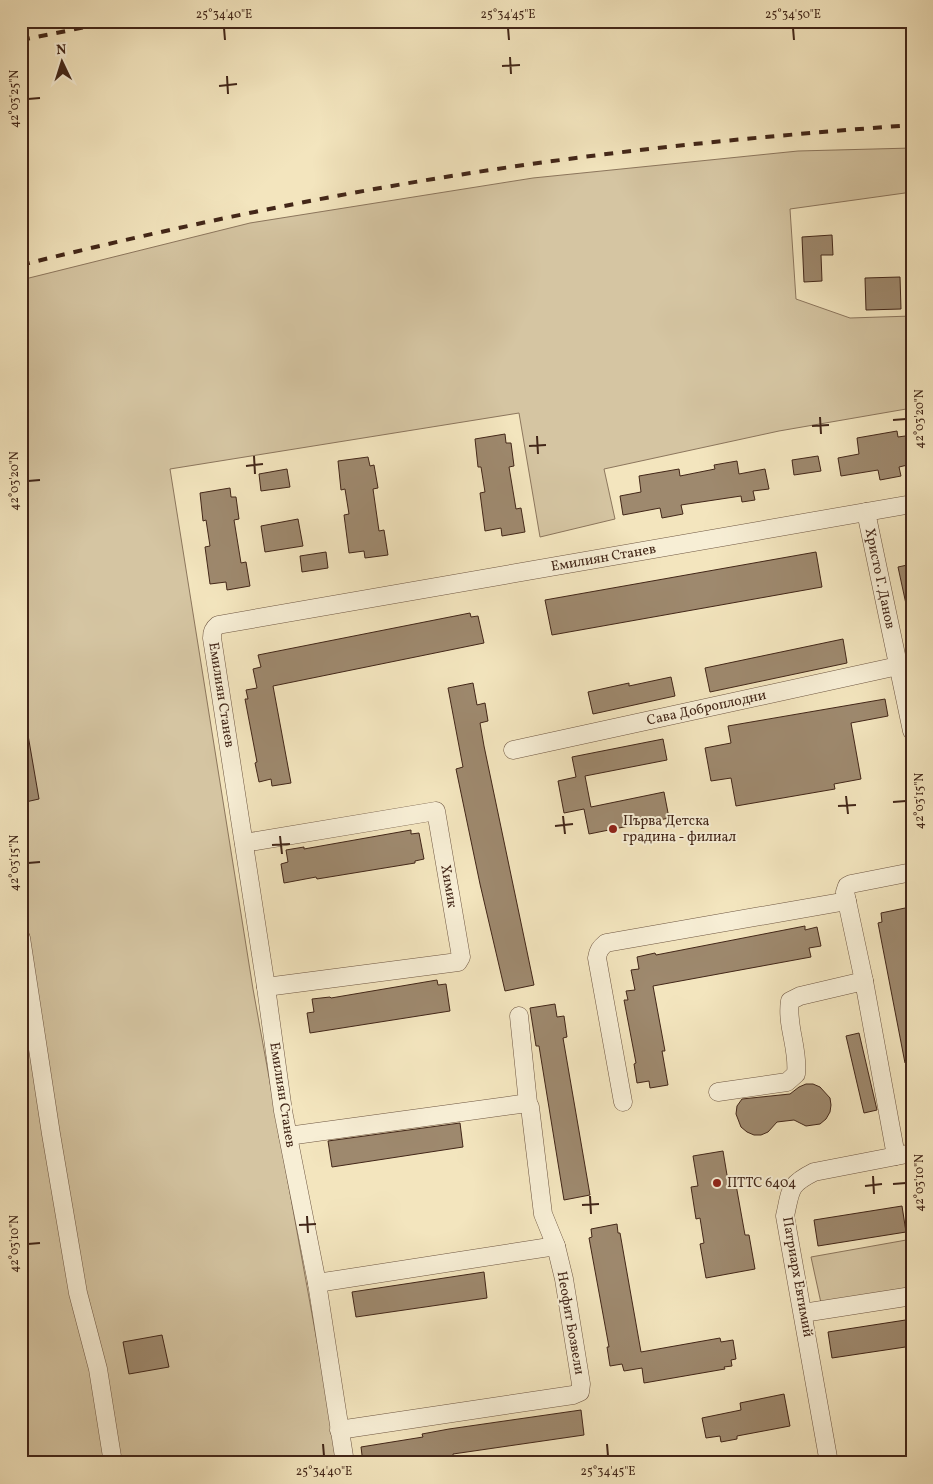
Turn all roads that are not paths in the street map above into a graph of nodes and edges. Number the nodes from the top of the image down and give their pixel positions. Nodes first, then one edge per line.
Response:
1 (912, 504) edge
2 (866, 512) junction
3 (898, 666) junction
4 (912, 731) edge
5 (513, 750) dead end
6 (244, 843) junction
7 (912, 872) edge
8 (846, 901) junction
9 (21, 938) edge
10 (864, 981) junction
11 (266, 987) junction
12 (519, 1016) dead end
13 (718, 1092) dead end
14 (623, 1102) dead end
15 (528, 1103) junction
16 (288, 1136) junction
17 (904, 1154) edge
18 (556, 1246) junction
19 (317, 1283) junction
20 (912, 1296) edge
21 (803, 1313) junction
22 (339, 1430) junction
23 (113, 1463) edge
24 (345, 1463) edge
25 (829, 1463) edge

1 - 2 street, Емилиян Станев
2 - 3 street, Христо Г. Данов
2 - 6 street, Емилиян Станев
3 - 4 street, Христо Г. Данов
3 - 5 street, Сава Доброплодни
6 - 11 street, Емилиян Станев
6 - 11 street, Химик
7 - 8 street
8 - 10 street
8 - 14 street
9 - 23 street
10 - 13 street
10 - 17 street
11 - 16 street, Емилиян Станев
12 - 15 street, Неофит Бозвели
15 - 16 street
15 - 18 street, Неофит Бозвели
16 - 19 street, Емилиян Станев
17 - 21 street, Патриарх Евтимий
18 - 19 street
18 - 22 street, Неофит Бозвели
19 - 22 street, Емилиян Станев
20 - 21 street
21 - 25 street, Патриарх Евтимий
22 - 24 street, Емилиян Станев

